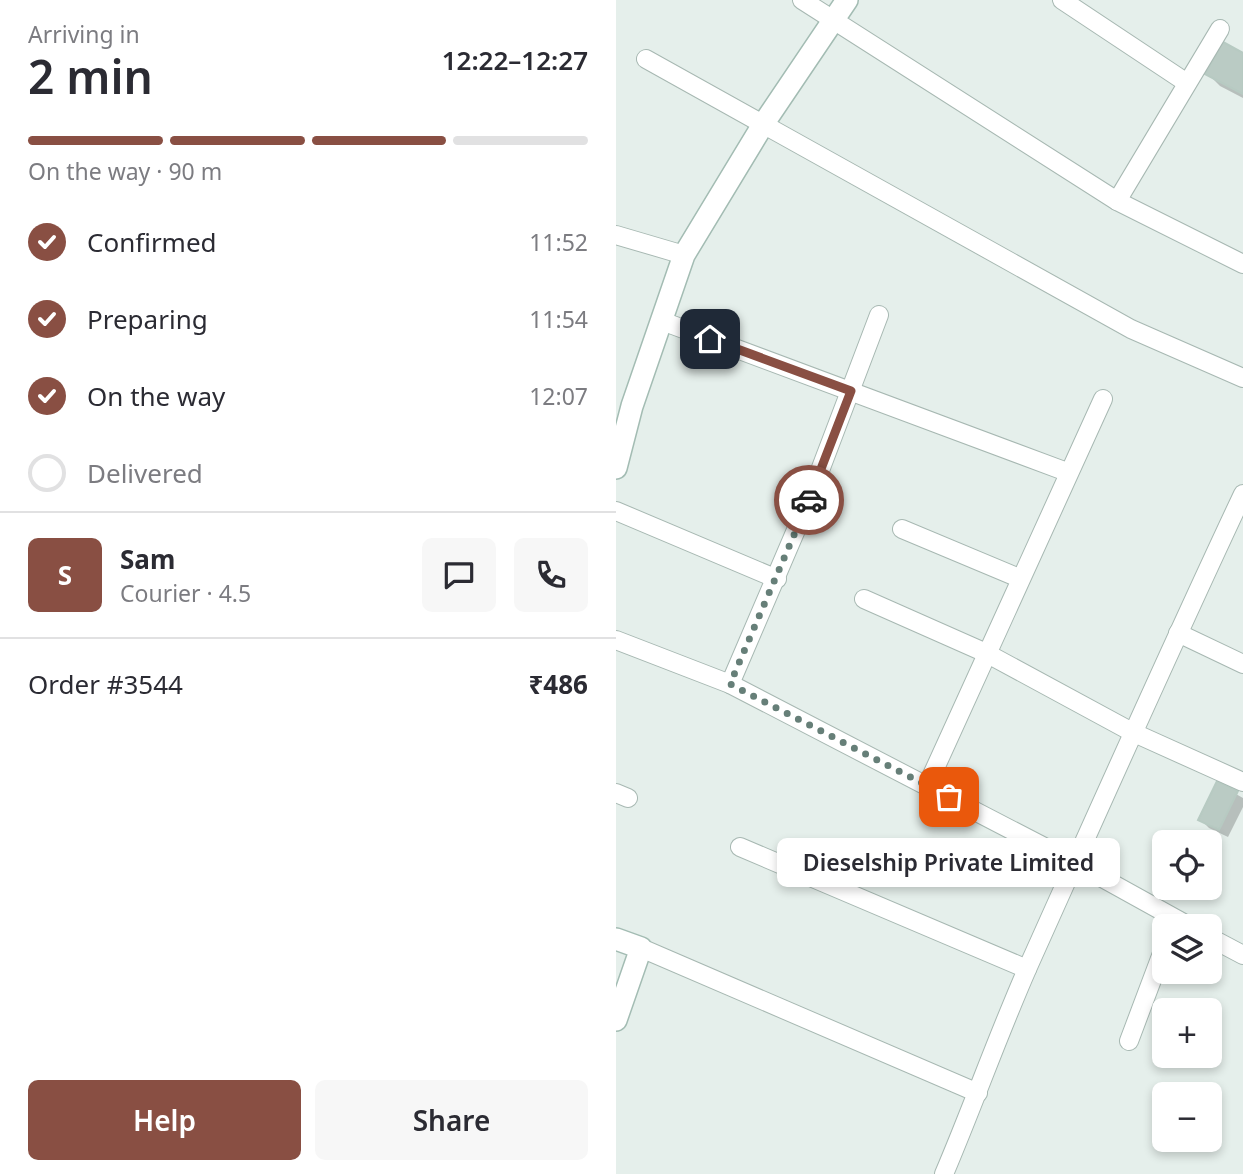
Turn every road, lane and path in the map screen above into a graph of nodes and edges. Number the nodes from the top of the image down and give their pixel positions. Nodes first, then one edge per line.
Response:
1 (802, 0) edge
2 (847, 0) edge
3 (1062, 0) edge
4 (833, 19) junction
5 (1220, 29) dead end
6 (646, 59) dead end
7 (1187, 83) junction
8 (764, 123) junction
9 (1117, 201) junction
10 (616, 235) edge
11 (684, 255) junction
12 (1243, 264) edge
13 (879, 314) dead end
14 (662, 321) junction
15 (1243, 378) edge
16 (851, 391) junction
17 (1103, 399) dead end
18 (624, 403) edge
19 (616, 468) edge
20 (1067, 472) junction
21 (1243, 494) edge
22 (616, 510) edge
23 (902, 529) dead end
24 (1020, 578) junction
25 (777, 579) junction
26 (864, 599) dead end
27 (1178, 632) junction
28 (616, 640) edge
29 (986, 653) junction
30 (1243, 664) edge
31 (730, 684) junction
32 (1132, 732) junction
33 (1243, 782) edge
34 (927, 786) junction
35 (740, 847) dead end
36 (1077, 864) junction
37 (1163, 914) edge
38 (616, 939) edge
39 (1222, 944) edge
40 (641, 948) junction
41 (1243, 955) edge
42 (1027, 969) junction
43 (1152, 980) edge
44 (616, 1020) edge
45 (1129, 1041) dead end
46 (978, 1093) junction
47 (944, 1174) edge

1 - 4 street
2 - 4 street
3 - 7 street
4 - 8 street
4 - 9 street
5 - 7 street
6 - 8 street
7 - 9 street
8 - 11 street
8 - 15 street
9 - 12 street
10 - 11 street
11 - 14 street
13 - 16 street
14 - 16 street
14 - 18 street
16 - 20 street
16 - 25 street
17 - 20 street
18 - 19 street
20 - 24 street
21 - 27 street
22 - 25 street
23 - 24 street
24 - 29 street
25 - 31 street
26 - 29 street
27 - 30 street
27 - 32 street
28 - 31 street
29 - 32 street
29 - 34 street
31 - 34 street
32 - 33 street
32 - 36 street
34 - 36 street
35 - 42 street
36 - 37 street
36 - 42 street
38 - 40 street
39 - 41 street
40 - 44 street
40 - 46 street
42 - 46 street
43 - 45 street
46 - 47 street

